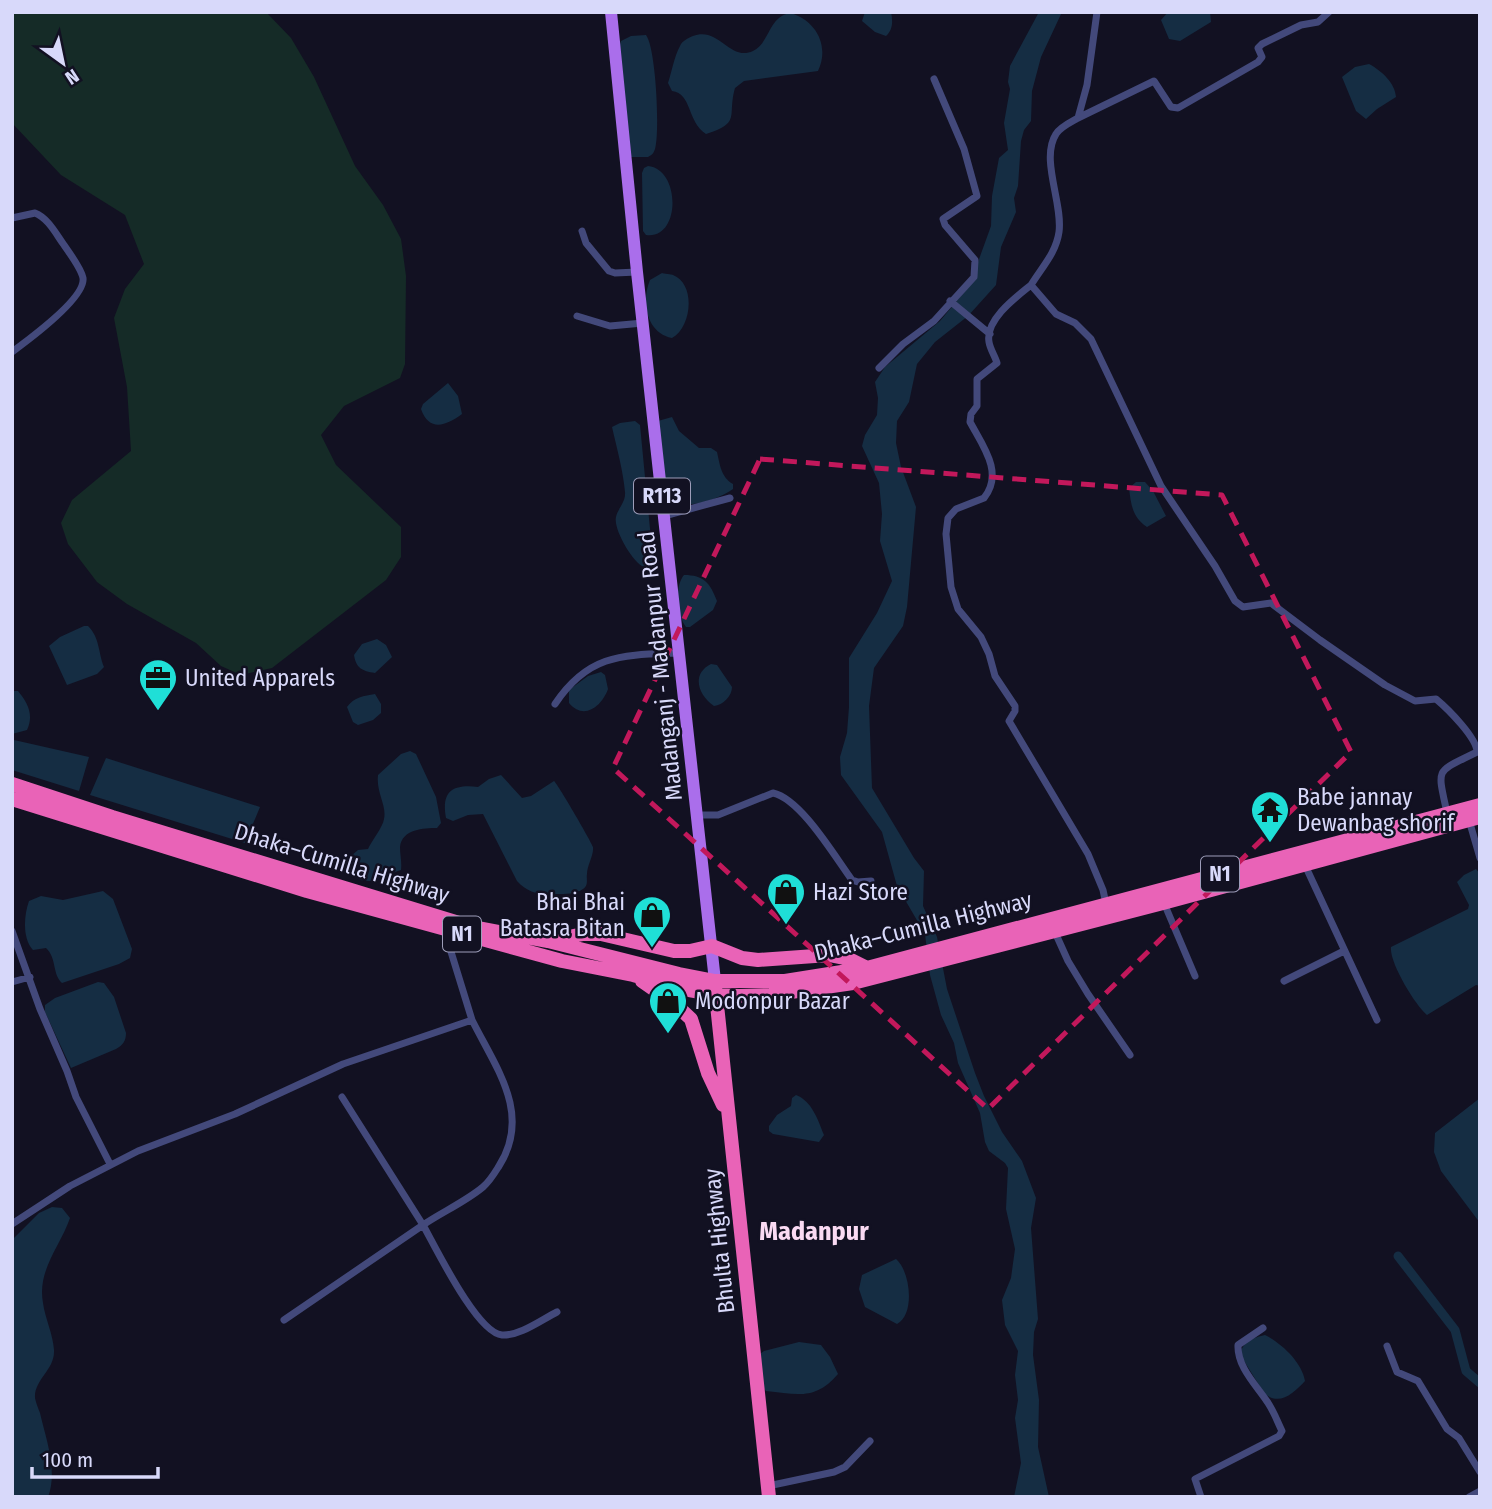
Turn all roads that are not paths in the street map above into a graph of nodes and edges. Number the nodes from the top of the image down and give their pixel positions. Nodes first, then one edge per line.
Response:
1 (611, 12) edge
2 (1097, 12) edge
3 (1329, 12) edge
4 (934, 79) dead end
5 (1078, 118) junction
6 (12, 218) edge
7 (582, 231) dead end
8 (637, 272) junction
9 (1031, 285) junction
10 (950, 301) junction
11 (577, 316) dead end
12 (643, 323) junction
13 (990, 334) junction
14 (12, 352) edge
15 (879, 368) dead end
16 (730, 498) dead end
17 (664, 516) junction
18 (679, 653) junction
19 (555, 704) dead end
20 (12, 784) edge
21 (12, 800) edge
22 (1480, 804) edge
23 (1447, 813) junction
24 (697, 815) junction
25 (1475, 818) edge
26 (1480, 858) edge
27 (1304, 863) junction
28 (871, 881) dead end
29 (1163, 903) junction
30 (1105, 904) junction
31 (444, 929) junction
32 (1054, 930) junction
33 (12, 931) edge
34 (548, 941) junction
35 (712, 946) junction
36 (962, 948) junction
37 (1344, 951) junction
38 (919, 959) junction
39 (867, 968) junction
40 (633, 975) junction
41 (1195, 976) dead end
42 (30, 977) junction
43 (1284, 981) dead end
44 (12, 982) edge
45 (715, 988) junction
46 (472, 1020) junction
47 (1377, 1020) dead end
48 (1129, 1055) dead end
49 (342, 1097) dead end
50 (728, 1116) junction
51 (110, 1164) junction
52 (12, 1224) edge
53 (423, 1225) junction
54 (557, 1312) dead end
55 (284, 1320) dead end
56 (1263, 1328) dead end
57 (1387, 1346) dead end
58 (870, 1441) dead end
59 (1480, 1472) edge
60 (768, 1491) edge
61 (1480, 1491) edge
62 (1201, 1497) edge
63 (1469, 1497) edge

1 - 8 main road, Madanganj - Madanpur Road / R113
2 - 5 street
3 - 5 street
4 - 10 street
5 - 9 street
6 - 14 street
7 - 8 street
8 - 12 main road, Madanganj - Madanpur Road / R113
9 - 13 street
9 - 23 street
10 - 13 street
10 - 15 street
11 - 12 street
12 - 17 main road, Madanganj - Madanpur Road / R113
13 - 30 street
16 - 17 street
17 - 18 main road, Madanganj - Madanpur Road / R113
18 - 19 street
18 - 24 main road, Madanganj - Madanpur Road / R113
20 - 34 highway, Dhaka–Cumilla Highway / N1
21 - 31 highway, Dhaka–Cumilla Highway / N1
22 - 23 highway, Dhaka–Cumilla Highway / N1
23 - 30 highway, Dhaka–Cumilla Highway / N1
24 - 28 street
24 - 35 main road, Madanganj - Madanpur Road / R113
25 - 26 street
25 - 27 highway, Dhaka–Cumilla Highway / N1
27 - 29 highway, Dhaka–Cumilla Highway / N1
27 - 37 street
29 - 32 highway, Dhaka–Cumilla Highway / N1
29 - 41 street
30 - 36 highway, Dhaka–Cumilla Highway / N1
31 - 40 highway, Dhaka–Cumilla Highway / N1
31 - 46 street
32 - 36 highway, Dhaka–Cumilla Highway / N1
32 - 48 street
33 - 42 street
34 - 35 highway
34 - 45 highway, Dhaka–Cumilla Highway / N1
35 - 39 highway
35 - 45 main road, Madanganj - Madanpur Road / R113
36 - 38 highway, Dhaka–Cumilla Highway / N1
37 - 43 street
37 - 47 street
38 - 39 highway, Dhaka–Cumilla Highway / N1
38 - 45 highway, Dhaka–Cumilla Highway / N1
39 - 45 highway, Dhaka–Cumilla Highway / N1
40 - 45 highway, Dhaka–Cumilla Highway / N1
40 - 50 highway
42 - 44 street
42 - 51 street
45 - 50 highway, Bhulta Highway
46 - 51 street
46 - 53 street
49 - 53 street
50 - 60 highway, Bhulta Highway
51 - 52 street
53 - 54 street
53 - 55 street
56 - 62 street
57 - 59 street
58 - 60 street
61 - 63 street

